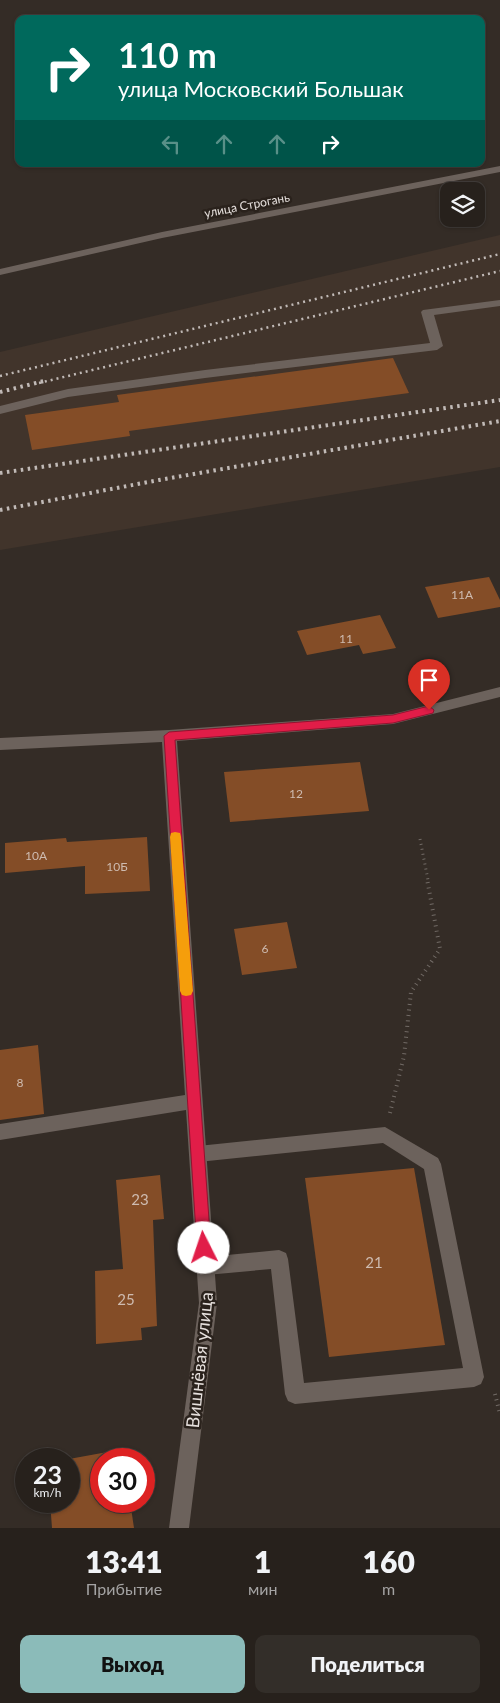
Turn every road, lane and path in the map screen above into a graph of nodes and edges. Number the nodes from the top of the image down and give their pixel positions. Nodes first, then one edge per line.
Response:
1 (500, 169) edge
2 (0, 272) edge
3 (500, 303) edge
4 (0, 410) edge
5 (500, 692) edge
6 (169, 736) junction
7 (0, 744) edge
8 (420, 839) dead end
9 (194, 1101) junction
10 (0, 1132) edge
11 (385, 1135) junction
12 (198, 1154) junction
13 (206, 1266) junction
14 (179, 1528) edge

1 - 2 street, улица Строгань
3 - 4 street
5 - 6 street
6 - 7 street
6 - 9 street, Вишнёвая улица
8 - 11 path
9 - 10 street
9 - 12 street, Вишнёвая улица
11 - 12 street
11 - 13 street
12 - 13 street, Вишнёвая улица
13 - 14 street, Вишнёвая улица

